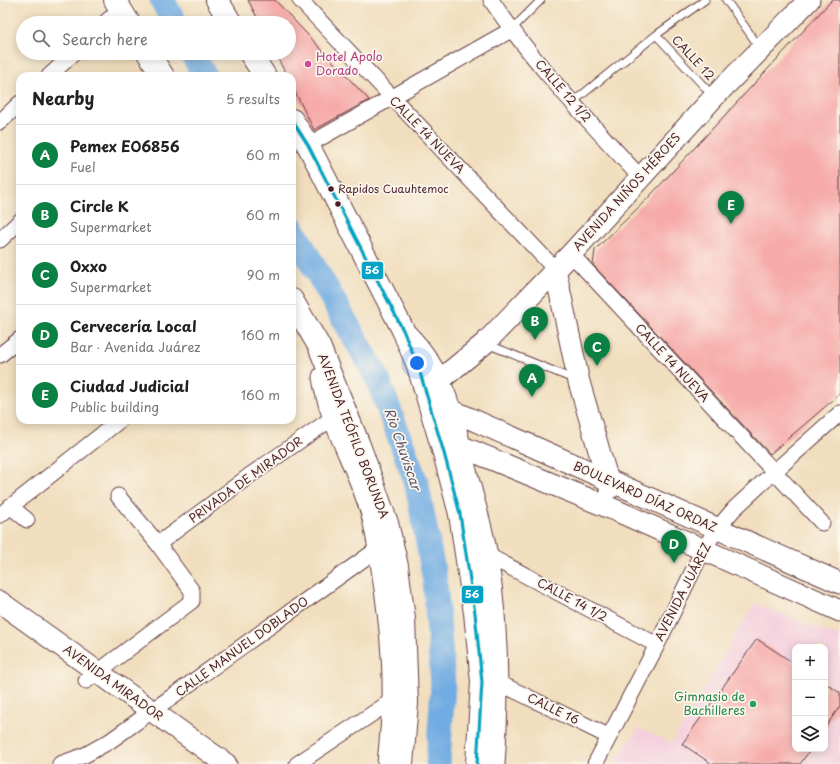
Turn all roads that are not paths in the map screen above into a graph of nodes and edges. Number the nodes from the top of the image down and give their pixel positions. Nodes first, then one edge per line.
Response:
1 (217, 0) edge
2 (300, 0) edge
3 (491, 0) edge
4 (541, 0) edge
5 (705, 0) edge
6 (726, 0) edge
7 (810, 0) edge
8 (227, 16) edge
9 (511, 30) junction
10 (656, 35) junction
11 (762, 50) junction
12 (66, 60) edge
13 (153, 60) edge
14 (255, 60) edge
15 (53, 72) edge
16 (160, 72) edge
17 (262, 72) edge
18 (714, 97) junction
19 (392, 98) junction
20 (572, 102) junction
21 (16, 108) edge
22 (0, 122) edge
23 (296, 126) edge
24 (308, 145) junction
25 (640, 177) junction
26 (16, 225) edge
27 (0, 240) edge
28 (571, 254) junction
29 (555, 269) junction
30 (296, 307) edge
31 (403, 330) junction
32 (16, 342) edge
33 (485, 343) junction
34 (319, 346) junction
35 (0, 356) edge
36 (440, 380) junction
37 (579, 382) junction
38 (450, 410) junction
39 (840, 413) edge
40 (334, 417) junction
41 (115, 424) edge
42 (460, 446) junction
43 (774, 472) junction
44 (608, 480) junction
45 (118, 496) dead end
46 (5, 510) edge
47 (615, 510) junction
48 (27, 520) dead end
49 (822, 523) dead end
50 (717, 529) junction
51 (158, 544) junction
52 (379, 548) junction
53 (703, 550) junction
54 (487, 555) junction
55 (840, 583) edge
56 (0, 602) edge
57 (840, 611) edge
58 (0, 619) edge
59 (657, 645) junction
60 (92, 676) junction
61 (497, 682) junction
62 (393, 700) junction
63 (147, 716) junction
64 (608, 736) junction
65 (60, 764) edge
66 (203, 764) edge
67 (226, 764) edge
68 (297, 764) edge
69 (388, 764) edge
70 (402, 764) edge
71 (477, 764) edge
72 (494, 764) edge
73 (595, 764) edge

1 - 8 main road
2 - 19 street, CALLE 14 NUEVA
3 - 9 street, CALLE 12 1/2
4 - 9 lane
5 - 10 lane
6 - 11 lane
7 - 11 main road, AVENIDA NIÑOS HÉROES
9 - 19 street
9 - 20 street, CALLE 12 1/2
10 - 18 lane, CALLE 12
10 - 20 lane
11 - 18 main road, AVENIDA NIÑOS HÉROES
12 - 15 street
13 - 16 main road
14 - 17 main road
18 - 25 main road, AVENIDA NIÑOS HÉROES
19 - 24 street
19 - 29 street, CALLE 14 NUEVA
20 - 25 street, CALLE 12 1/2
21 - 22 street
23 - 24 main road
24 - 31 main road
25 - 28 main road, AVENIDA NIÑOS HÉROES
26 - 27 street
28 - 29 main road, AVENIDA NIÑOS HÉROES
28 - 43 street, CALLE 14 NUEVA
29 - 33 main road, AVENIDA NIÑOS HÉROES
29 - 37 main road
30 - 34 main road, AVENIDA TEÓFILO BORUNDA
31 - 36 main road
31 - 71 main road
32 - 35 street
33 - 36 main road, AVENIDA NIÑOS HÉROES
33 - 37 lane
34 - 40 main road, AVENIDA TEÓFILO BORUNDA
34 - 70 main road, AVENIDA TEÓFILO BORUNDA
36 - 38 main road
37 - 44 main road
38 - 42 main road
38 - 44 main road, BOULEVARD DÍAZ ORDAZ
39 - 43 street, AVENIDA JUÁREZ
40 - 51 street, PRIVADA DE MIRADOR
40 - 52 main road, AVENIDA TEÓFILO BORUNDA
41 - 46 street
42 - 47 main road, BOULEVARD DÍAZ ORDAZ
42 - 54 main road
43 - 49 street, CALLE 14 NUEVA
43 - 50 street, AVENIDA JUÁREZ
44 - 47 main road
44 - 50 main road, BOULEVARD DÍAZ ORDAZ
45 - 51 street
46 - 48 street
47 - 53 main road, BOULEVARD DÍAZ ORDAZ
50 - 53 street, AVENIDA JUÁREZ
50 - 55 main road, BOULEVARD DÍAZ ORDAZ
51 - 60 street
52 - 62 main road, AVENIDA TEÓFILO BORUNDA
52 - 63 street, CALLE MANUEL DOBLADO
53 - 57 main road, BOULEVARD DÍAZ ORDAZ
53 - 59 street, AVENIDA JUÁREZ
54 - 59 street, CALLE 14 1/2
54 - 61 main road
56 - 60 main road, AVENIDA MIRADOR
58 - 60 main road, AVENIDA MIRADOR
59 - 64 street, AVENIDA JUÁREZ
60 - 63 main road, AVENIDA MIRADOR
61 - 64 street, CALLE 16
61 - 72 main road
62 - 68 street
62 - 69 main road, AVENIDA TEÓFILO BORUNDA
63 - 65 street, CALLE MANUEL DOBLADO
63 - 66 main road, AVENIDA MIRADOR
63 - 67 main road, AVENIDA MIRADOR
64 - 73 street, AVENIDA JUÁREZ

